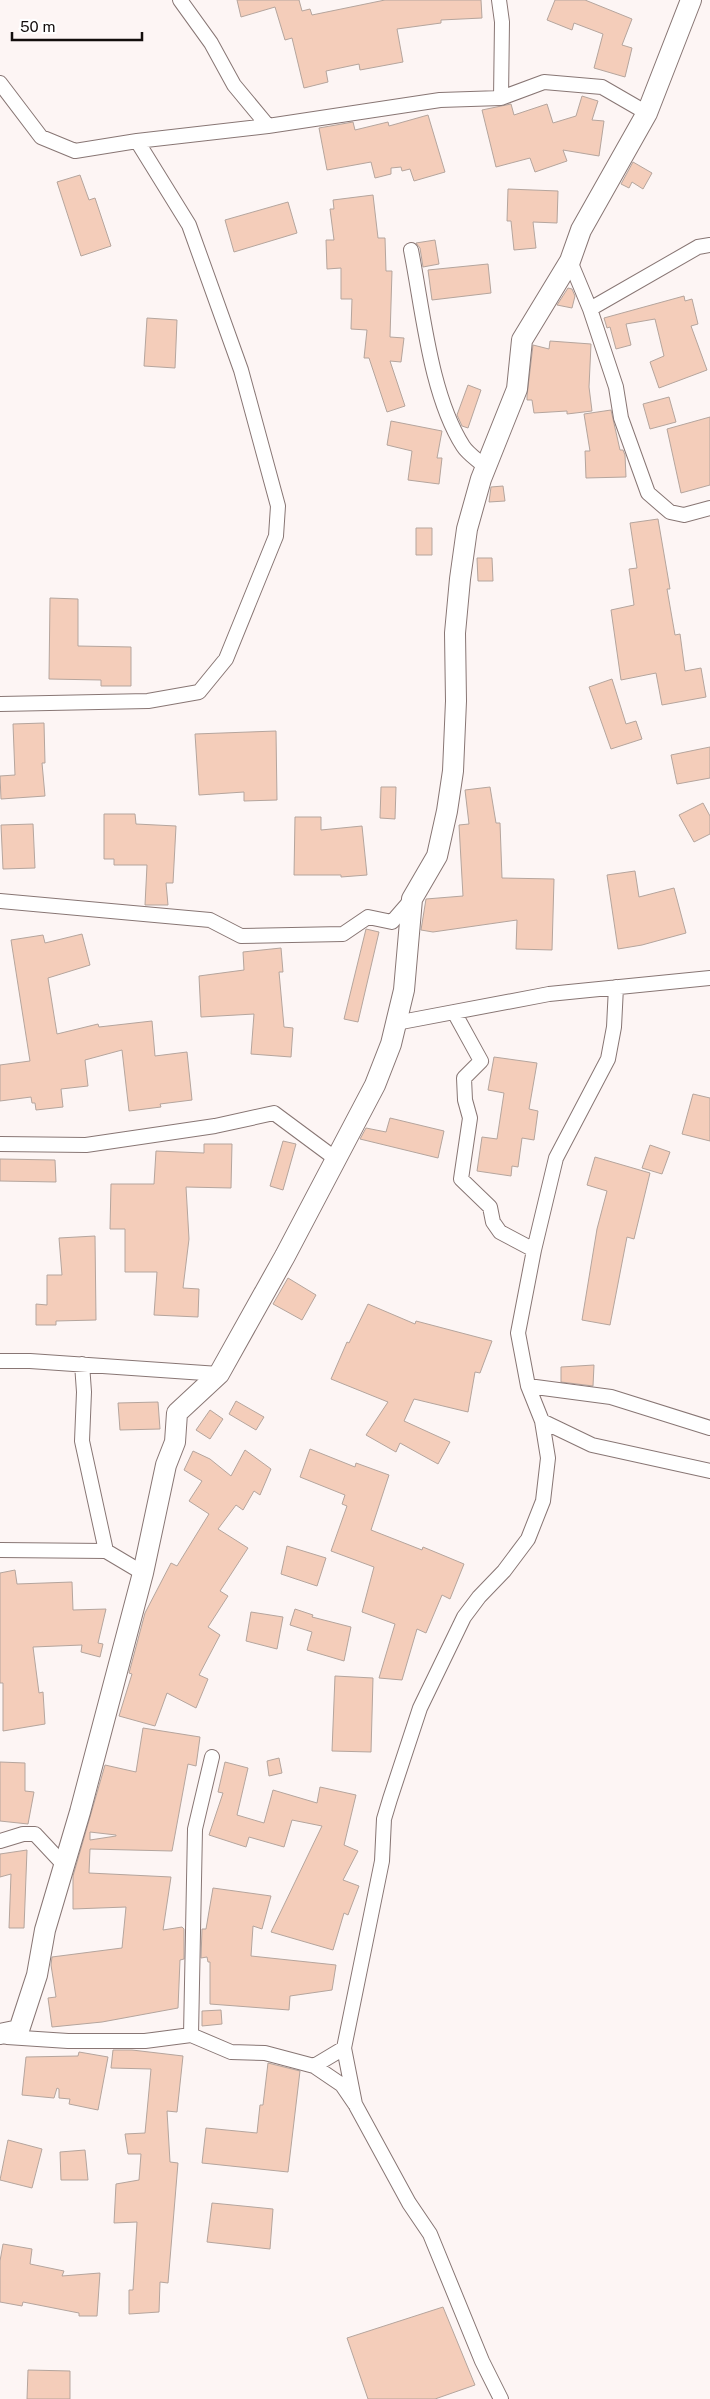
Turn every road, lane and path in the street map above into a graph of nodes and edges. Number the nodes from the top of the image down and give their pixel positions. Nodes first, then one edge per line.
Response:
1 (180, 0) edge
2 (499, 0) edge
3 (691, 0) edge
4 (0, 82) edge
5 (502, 98) junction
6 (647, 113) junction
7 (268, 126) junction
8 (137, 140) junction
9 (710, 245) edge
10 (411, 250) dead end
11 (570, 261) junction
12 (590, 309) junction
13 (485, 467) junction
14 (710, 508) edge
15 (0, 704) edge
16 (412, 899) junction
17 (0, 901) edge
18 (710, 978) edge
19 (616, 987) junction
20 (454, 1012) junction
21 (396, 1023) junction
22 (0, 1144) edge
23 (336, 1159) junction
24 (534, 1250) junction
25 (0, 1361) edge
26 (82, 1364) junction
27 (218, 1374) junction
28 (528, 1386) junction
29 (542, 1421) junction
30 (710, 1428) edge
31 (710, 1471) edge
32 (0, 1550) edge
33 (106, 1551) junction
34 (143, 1573) junction
35 (212, 1758) dead end
36 (0, 1841) edge
37 (64, 1865) junction
38 (0, 2035) edge
39 (191, 2035) junction
40 (344, 2048) junction
41 (314, 2066) junction
42 (355, 2104) junction
43 (501, 2399) edge

1 - 7 street
2 - 5 street
3 - 6 street
4 - 8 street
5 - 6 street
5 - 7 street
6 - 11 street
7 - 8 street
8 - 15 street
9 - 12 street
10 - 13 street
11 - 12 street
11 - 13 street
12 - 14 street
13 - 16 street
16 - 17 street
16 - 21 street
18 - 19 street
19 - 20 street
19 - 24 street
20 - 21 street
20 - 24 street
21 - 23 street
22 - 23 street
23 - 27 street
24 - 28 street
25 - 26 street
26 - 27 street
26 - 33 street
27 - 34 street
28 - 29 street
28 - 30 street
29 - 31 street
29 - 40 street
32 - 33 street
33 - 34 street
34 - 37 street
35 - 39 street
36 - 37 street
37 - 38 street
38 - 39 street
39 - 41 street
40 - 41 street
40 - 42 street
41 - 42 street
42 - 43 street

